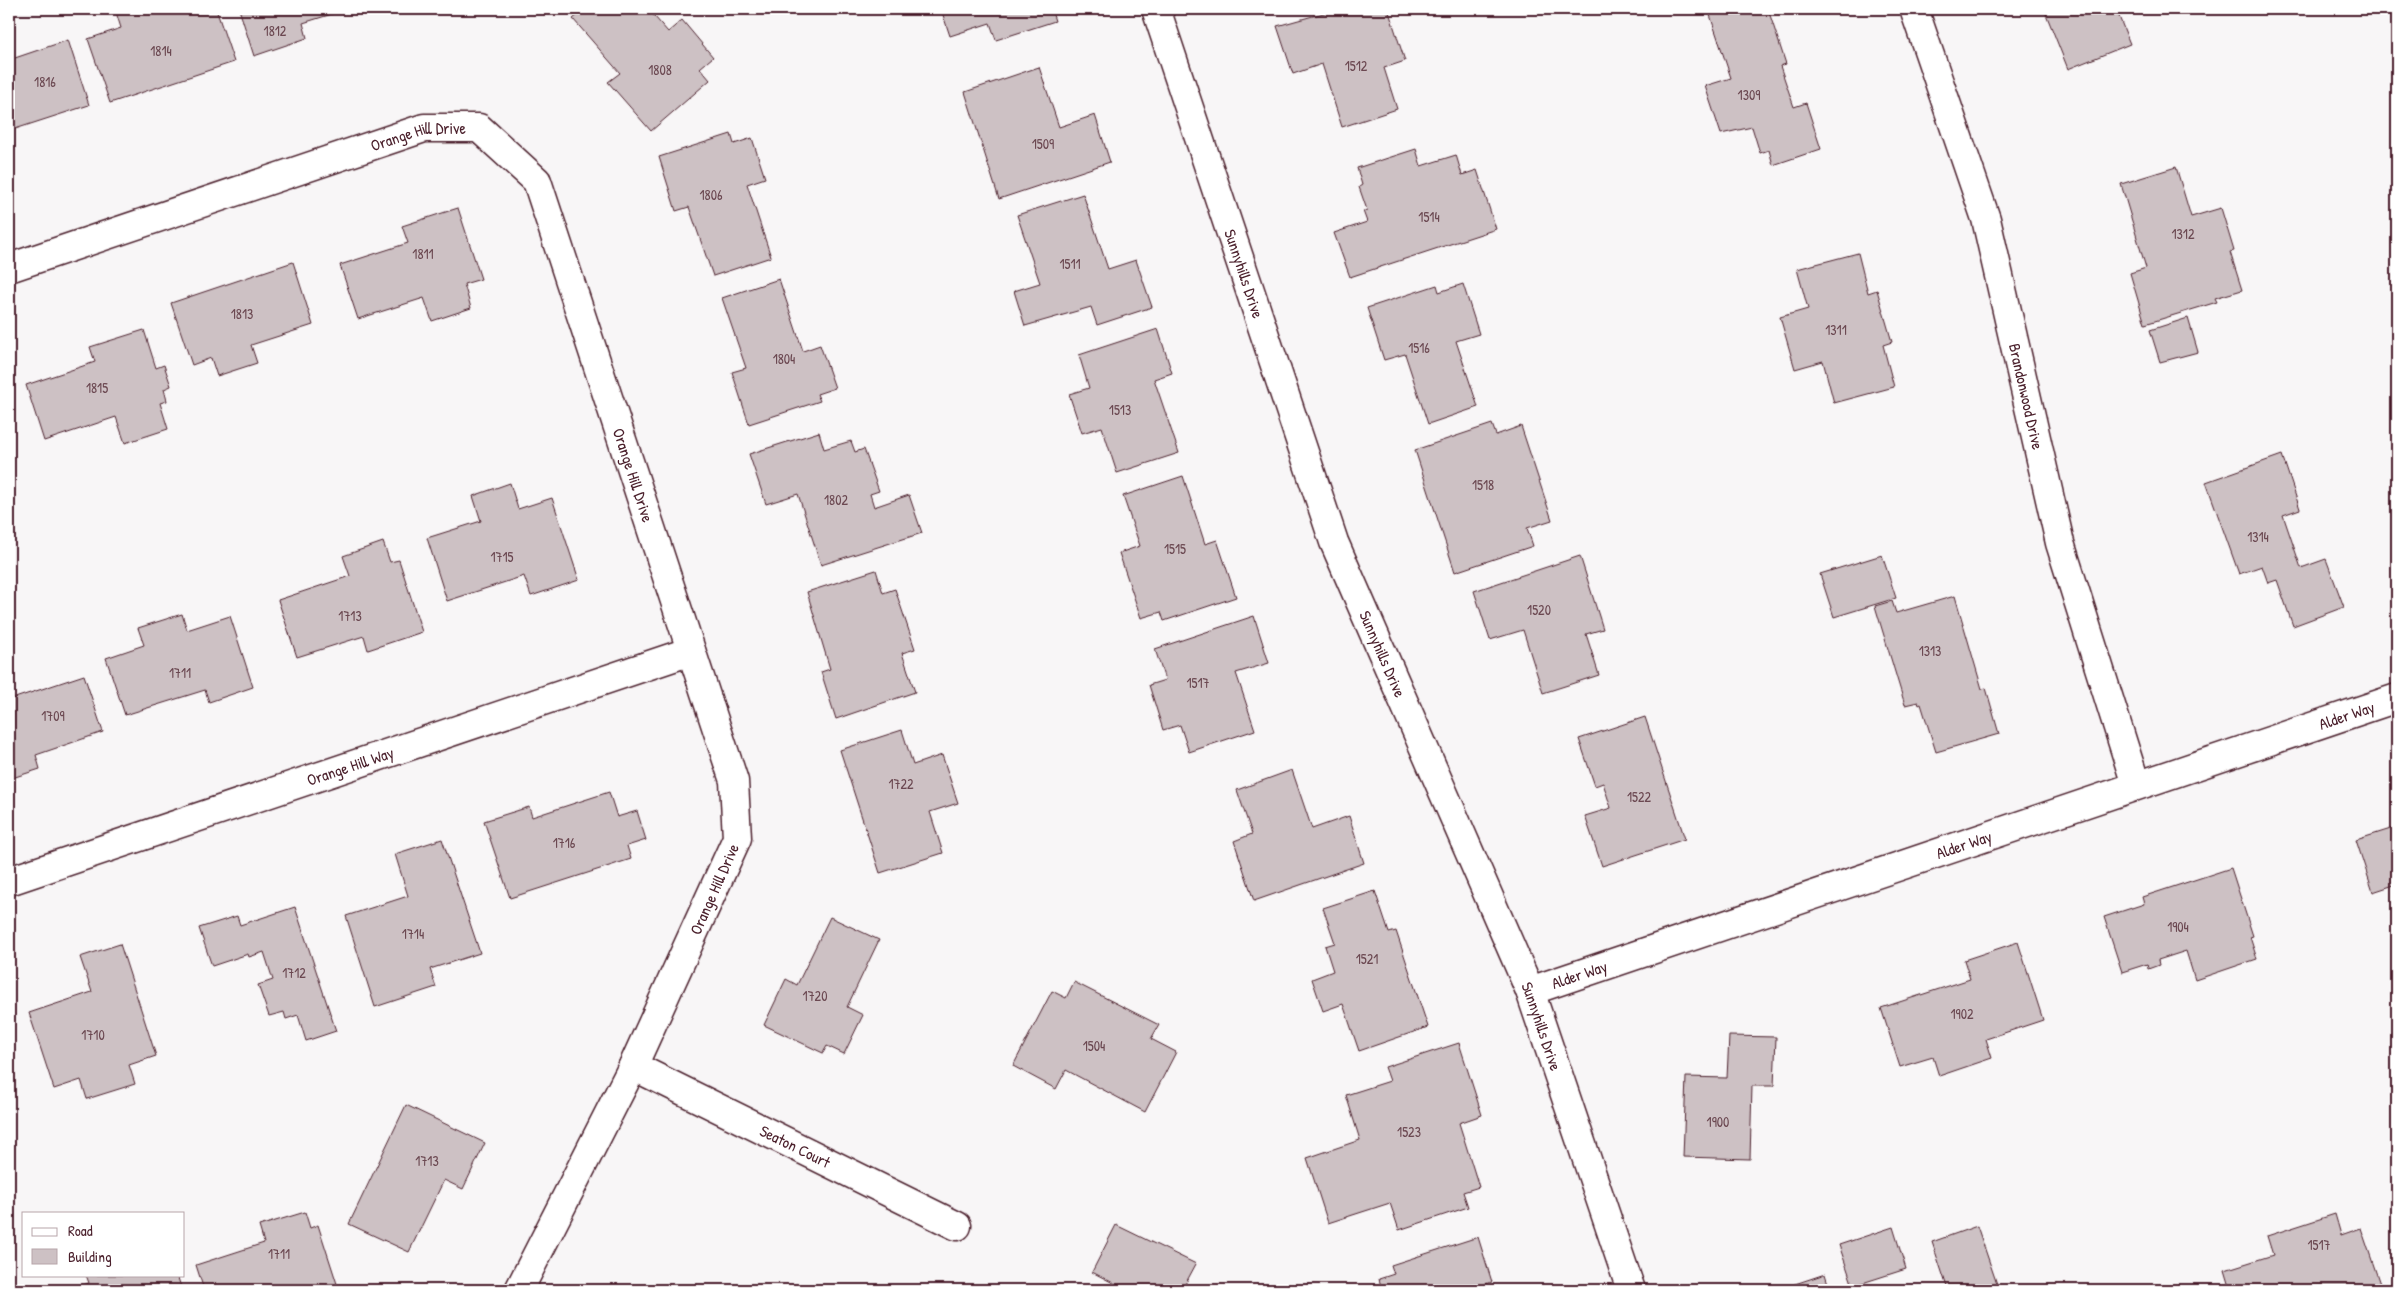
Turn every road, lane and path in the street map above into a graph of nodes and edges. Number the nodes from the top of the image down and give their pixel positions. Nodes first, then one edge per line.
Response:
1 (1156, 9) edge
2 (1914, 9) edge
3 (9, 268) edge
4 (691, 651) junction
5 (2397, 698) edge
6 (2136, 785) junction
7 (9, 881) edge
8 (1530, 991) junction
9 (633, 1066) junction
10 (957, 1226) dead end
11 (519, 1290) edge
12 (1632, 1290) edge

1 - 8 street, Sunnyhills Drive
2 - 6 street, Brandonwood Drive
3 - 4 street, Orange Hill Drive
4 - 7 street, Orange Hill Way
4 - 9 street, Orange Hill Drive
5 - 6 street, Alder Way
6 - 8 street, Alder Way
8 - 12 street, Sunnyhills Drive
9 - 10 street, Seaton Court
9 - 11 street, Orange Hill Drive

